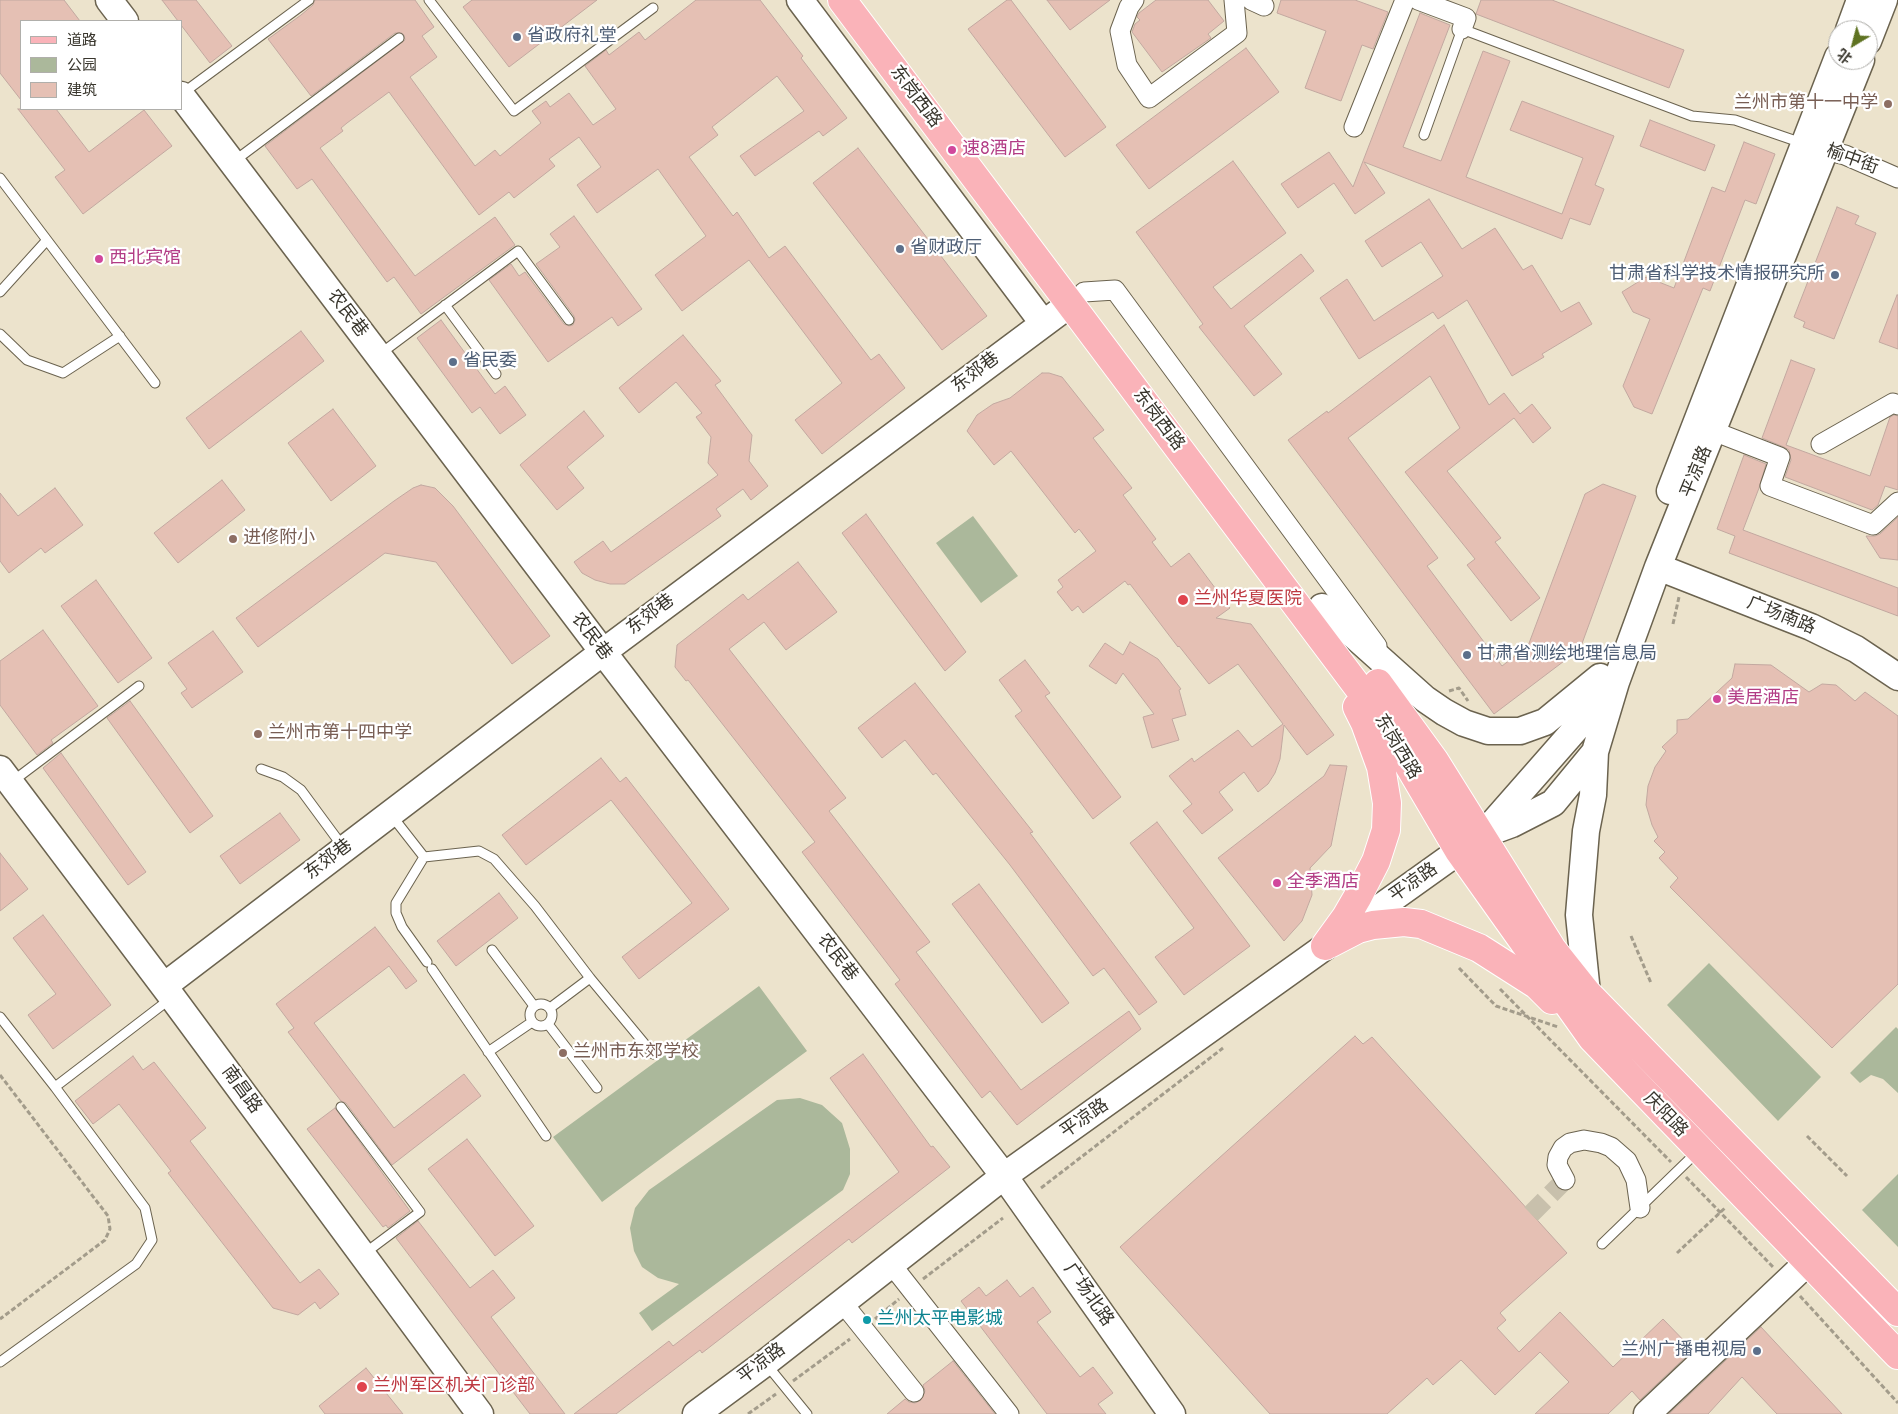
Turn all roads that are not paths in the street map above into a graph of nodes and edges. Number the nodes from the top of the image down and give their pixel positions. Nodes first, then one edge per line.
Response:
1 (109, 0) edge
2 (309, 0) edge
3 (429, 0) edge
4 (800, 0) edge
5 (842, 0) edge
6 (865, 0) edge
7 (1134, 0) edge
8 (1234, 0) edge
9 (1405, 0) edge
10 (1418, 0) edge
11 (1860, 0) edge
12 (1884, 0) edge
13 (653, 8) dead end
14 (124, 20) edge
15 (1853, 20) edge
16 (1876, 20) edge
17 (1462, 29) junction
18 (400, 38) dead end
19 (1835, 70) edge
20 (1856, 70) edge
21 (182, 94) edge
22 (182, 96) edge
23 (1354, 127) dead end
24 (1424, 136) dead end
25 (1815, 147) junction
26 (232, 163) junction
27 (0, 178) edge
28 (1898, 178) edge
29 (47, 240) junction
30 (0, 292) edge
31 (1077, 298) junction
32 (445, 305) junction
33 (569, 320) dead end
34 (1044, 323) junction
35 (0, 334) edge
36 (120, 336) junction
37 (378, 356) junction
38 (496, 374) dead end
39 (154, 383) dead end
40 (1898, 405) edge
41 (1713, 431) junction
42 (1820, 444) dead end
43 (1898, 502) edge
44 (1658, 567) junction
45 (1315, 612) junction
46 (602, 652) junction
47 (1401, 676) junction
48 (1601, 676) junction
49 (1898, 677) edge
50 (139, 686) dead end
51 (1595, 752) junction
52 (261, 769) dead end
53 (5, 776) edge
54 (390, 814) junction
55 (1482, 835) junction
56 (344, 849) junction
57 (1459, 851) junction
58 (424, 857) junction
59 (1325, 946) junction
60 (492, 950) dead end
61 (590, 978) junction
62 (168, 992) junction
63 (1587, 993) junction
64 (534, 1006) junction
65 (550, 1008) junction
66 (0, 1017) edge
67 (532, 1022) junction
68 (548, 1024) junction
69 (1592, 1038) junction
70 (488, 1052) junction
71 (653, 1054) dead end
72 (55, 1087) junction
73 (597, 1088) dead end
74 (340, 1107) dead end
75 (546, 1136) dead end
76 (1699, 1150) junction
77 (1004, 1176) junction
78 (1565, 1180) dead end
79 (1640, 1208) junction
80 (1602, 1244) dead end
81 (363, 1255) junction
82 (1808, 1262) junction
83 (891, 1264) junction
84 (842, 1302) junction
85 (1898, 1312) edge
86 (1898, 1355) edge
87 (0, 1362) edge
88 (765, 1362) junction
89 (914, 1392) dead end
90 (1166, 1412) edge
91 (480, 1414) edge
92 (696, 1414) edge
93 (808, 1414) edge
94 (1009, 1414) edge
95 (1647, 1414) edge

1 - 14 street
2 - 21 lane
3 - 13 lane
4 - 34 street
5 - 31 main road, 东岗西路
6 - 31 main road, 东岗西路
7 - 8 street
9 - 23 street
10 - 17 street
11 - 15 street
12 - 16 street
17 - 24 lane
17 - 25 lane
18 - 26 lane
19 - 25 street, 平凉路
20 - 25 street, 平凉路
22 - 26 street, 农民巷
25 - 28 street, 榆中街
25 - 41 street, 平凉路
25 - 48 street, 平凉路
26 - 37 street, 农民巷
27 - 29 lane
29 - 30 lane
29 - 36 lane
31 - 34 street, 东郊巷
31 - 45 main road, 东岗西路
31 - 47 street
32 - 33 lane
32 - 37 lane
32 - 38 lane
34 - 46 street, 东郊巷
35 - 36 lane
36 - 39 lane
37 - 46 street, 农民巷
40 - 42 street
41 - 43 street
41 - 44 street, 平凉路
44 - 49 street, 广场南路
44 - 51 street, 平凉路
45 - 47 street
45 - 55 main road, 东岗西路
45 - 57 main road, 东岗西路
45 - 59 main road
46 - 54 street, 东郊巷
46 - 77 street, 农民巷
47 - 48 street
48 - 55 street, 平凉路
50 - 53 lane
51 - 55 street, 平凉路
51 - 63 street
52 - 56 lane
53 - 62 street, 南昌路
54 - 56 street, 东郊巷
54 - 58 lane
55 - 57 main road, 平凉路
55 - 63 main road, 庆阳路
56 - 62 street, 东郊巷
57 - 59 street, 平凉路
57 - 69 main road, 庆阳路
58 - 61 lane
58 - 70 lane
59 - 69 main road
59 - 77 street, 平凉路
60 - 64 lane
61 - 65 lane
61 - 71 lane
62 - 72 lane
62 - 81 street, 南昌路
63 - 85 main road, 庆阳路
64 - 65 lane
64 - 67 lane
65 - 68 lane
66 - 72 lane
67 - 68 lane
67 - 70 lane
68 - 73 lane
69 - 76 main road, 庆阳路
70 - 75 lane
72 - 87 lane
74 - 81 lane
76 - 79 lane
76 - 82 main road, 庆阳路
77 - 83 street, 平凉路
77 - 90 street, 广场北路
78 - 79 street
79 - 80 lane
81 - 91 street, 南昌路
82 - 86 main road, 庆阳路
82 - 95 street
83 - 84 street, 平凉路
83 - 94 street
84 - 88 street, 平凉路
84 - 89 street
88 - 92 street, 平凉路
88 - 93 lane

